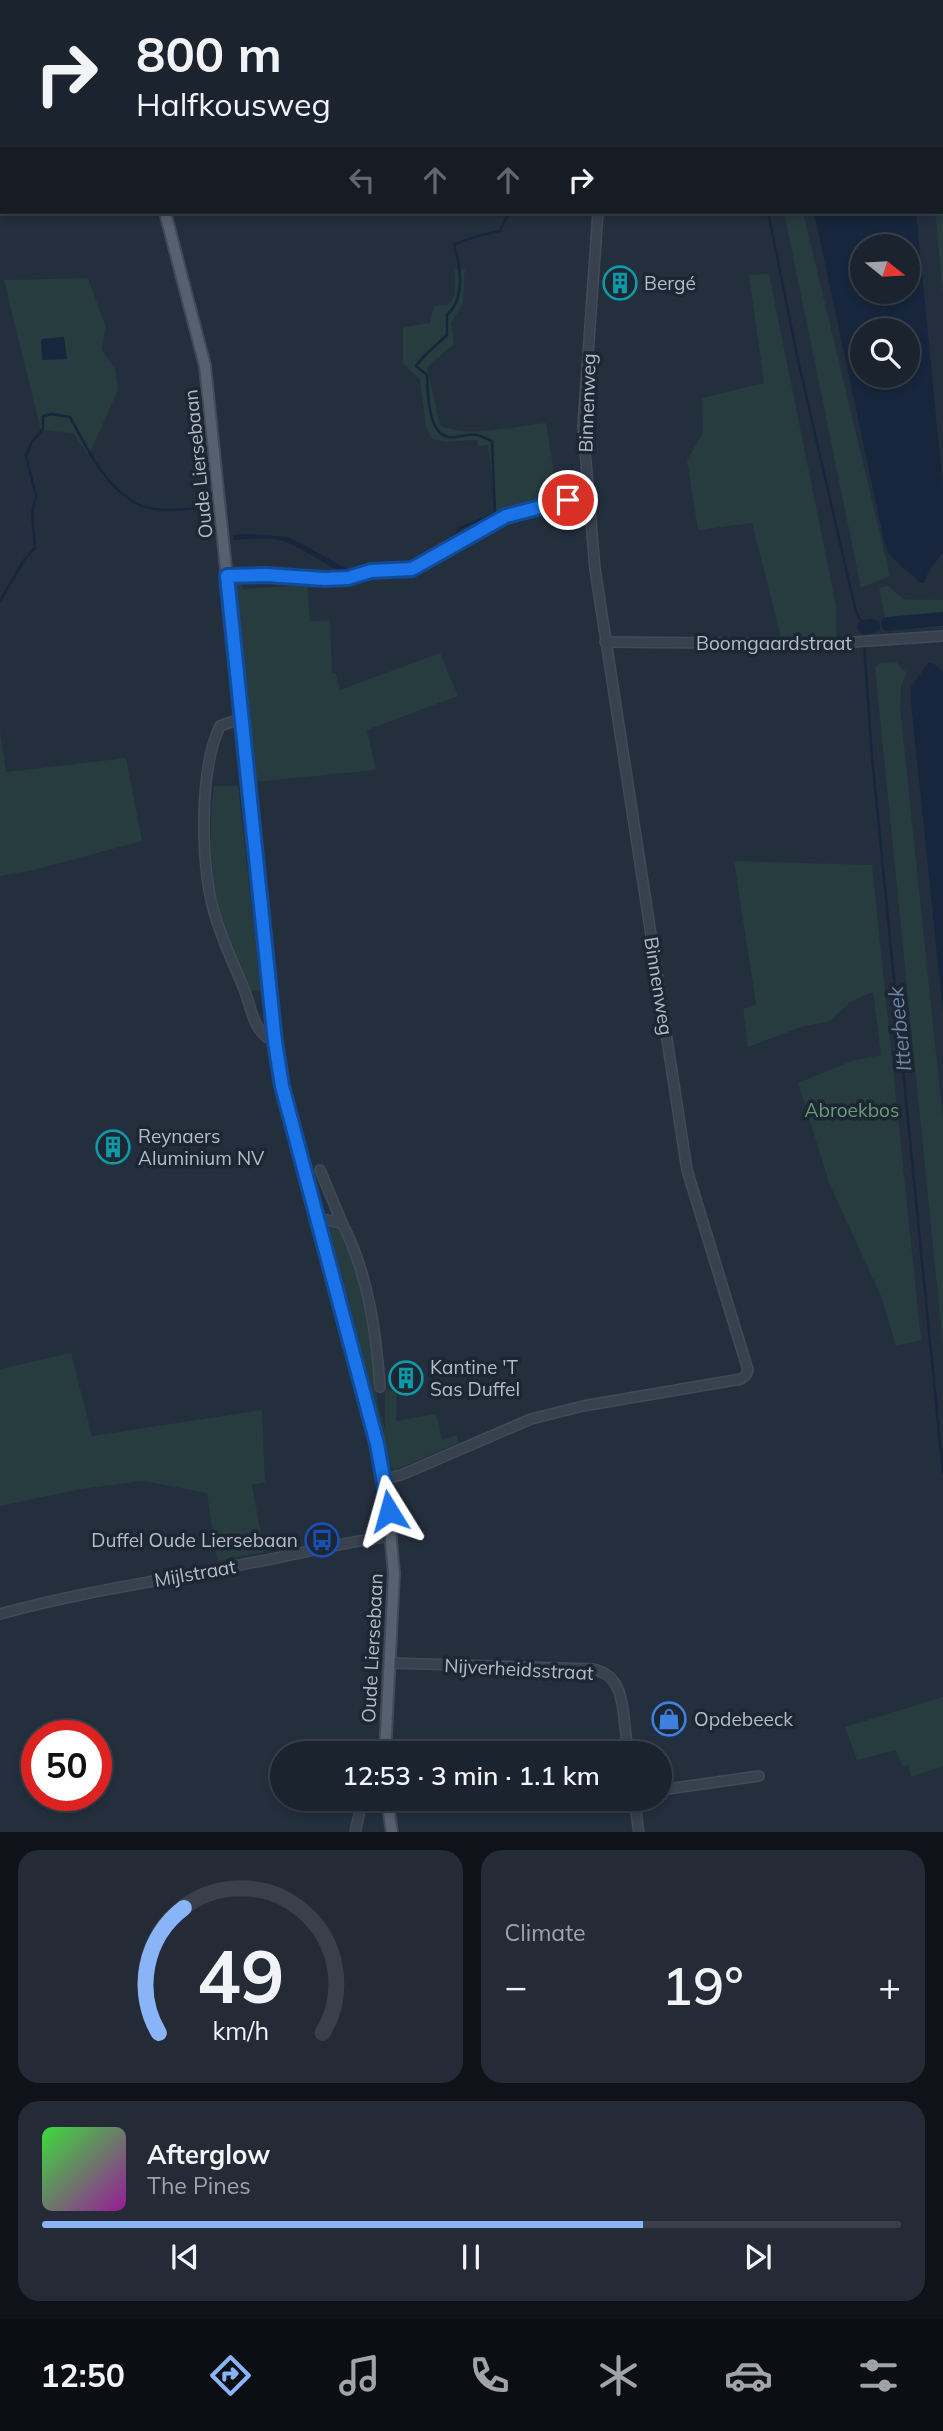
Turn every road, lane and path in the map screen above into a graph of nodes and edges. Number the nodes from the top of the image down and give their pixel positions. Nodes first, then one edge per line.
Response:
1 (166, 214) edge
2 (598, 214) edge
3 (588, 496) junction
4 (227, 576) junction
5 (943, 636) edge
6 (605, 642) junction
7 (242, 718) junction
8 (275, 1042) junction
9 (320, 1170) dead end
10 (316, 1218) junction
11 (342, 1223) junction
12 (380, 1387) dead end
13 (385, 1479) junction
14 (392, 1536) junction
15 (0, 1614) edge
16 (390, 1663) junction
17 (386, 1741) edge
18 (626, 1741) edge
19 (759, 1776) dead end
20 (672, 1788) edge
21 (360, 1811) edge
22 (389, 1811) edge
23 (636, 1811) edge
24 (355, 1832) edge
25 (392, 1832) edge
26 (639, 1832) edge

1 - 4 main road, Oude Liersebaan
2 - 3 street, Binnenweg
3 - 4 street
3 - 6 street, Binnenweg
4 - 7 main road, Oude Liersebaan
5 - 6 street, Boomgaardstraat
6 - 13 street, Binnenweg
7 - 8 main road, Oude Liersebaan
7 - 8 street
8 - 10 main road, Oude Liersebaan
9 - 11 street
10 - 11 street
10 - 13 main road, Oude Liersebaan
11 - 12 street
13 - 14 main road, Oude Liersebaan
14 - 15 street, Mijlstraat
14 - 16 main road, Oude Liersebaan
16 - 17 main road, Oude Liersebaan
16 - 18 street, Nijverheidsstraat
19 - 20 street
21 - 24 street
22 - 25 main road
23 - 26 street

